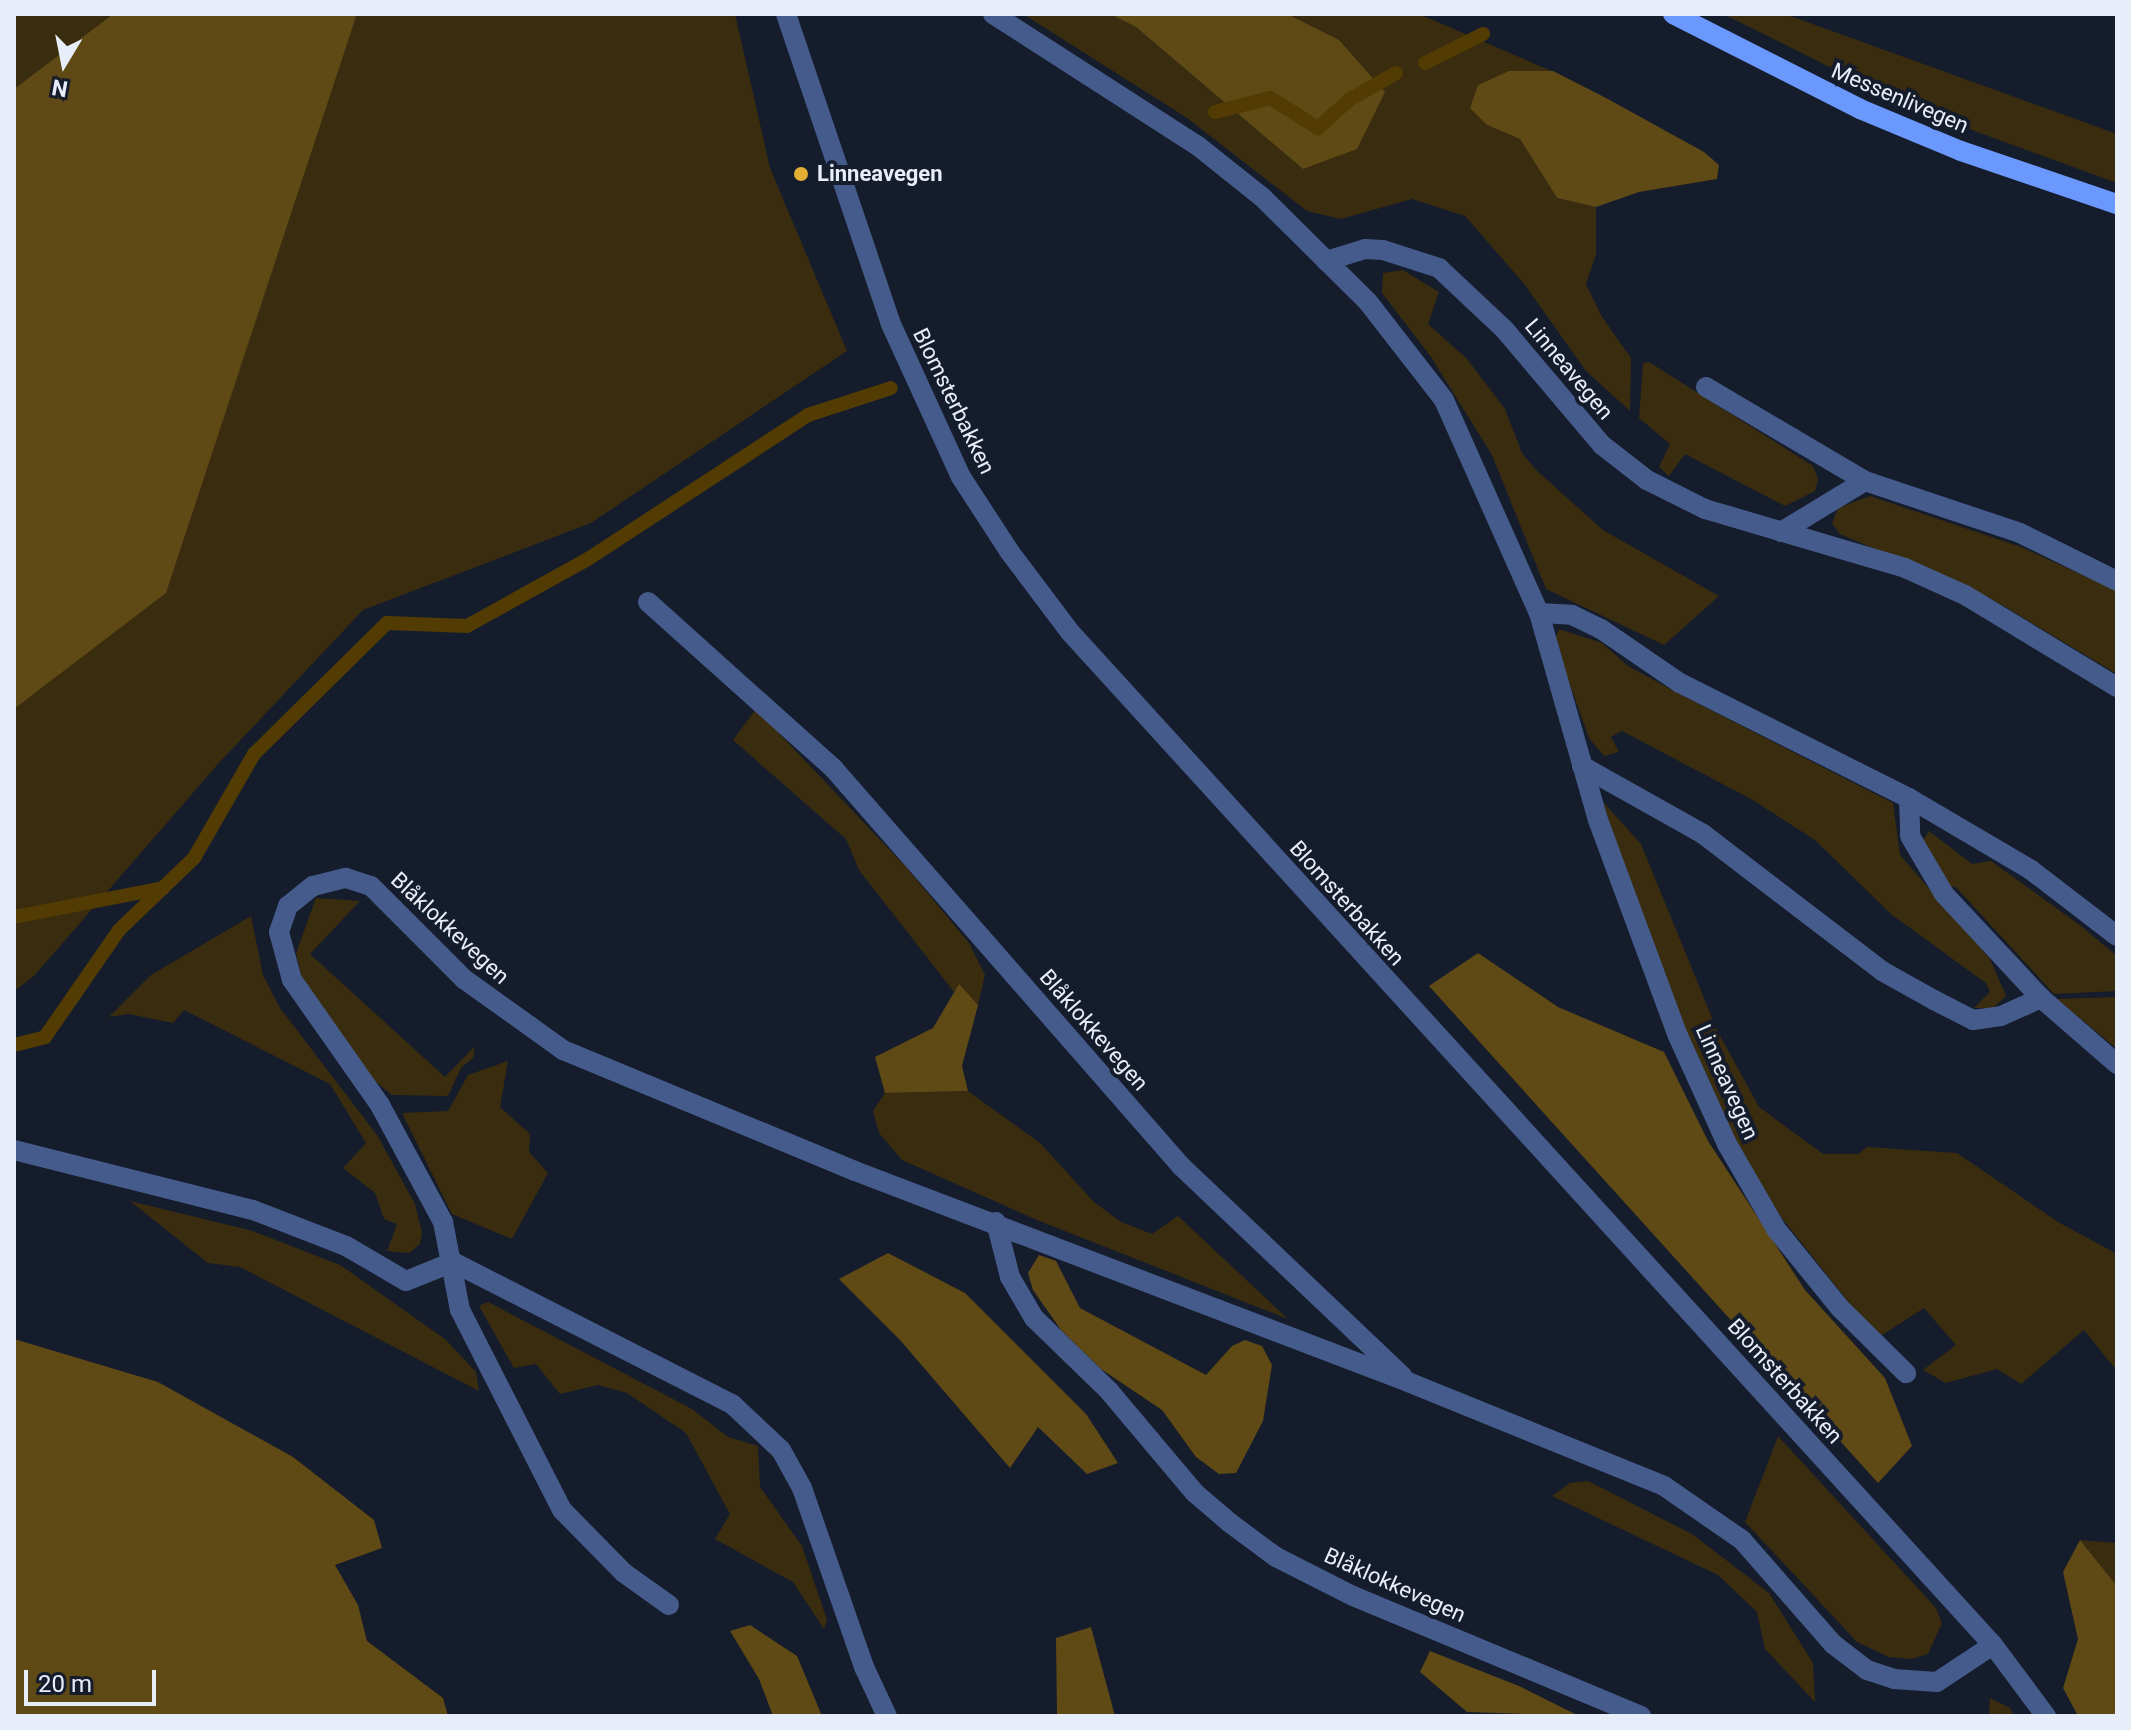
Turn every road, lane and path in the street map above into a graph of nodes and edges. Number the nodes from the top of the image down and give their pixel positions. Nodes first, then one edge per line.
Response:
1 (786, 14) edge
2 (993, 14) edge
3 (1673, 14) edge
4 (2117, 204) edge
5 (1326, 261) junction
6 (1706, 387) dead end
7 (1865, 481) junction
8 (1781, 532) junction
9 (2117, 581) edge
10 (648, 602) dead end
11 (1539, 613) junction
12 (2117, 687) edge
13 (1582, 766) junction
14 (1909, 798) junction
15 (2117, 936) edge
16 (2041, 998) junction
17 (2117, 1064) edge
18 (14, 1150) edge
19 (996, 1222) junction
20 (453, 1262) junction
21 (1906, 1373) dead end
22 (1408, 1382) junction
23 (669, 1605) dead end
24 (1993, 1645) junction
25 (887, 1716) edge
26 (1641, 1716) edge
27 (2046, 1716) edge

1 - 24 street, Blomsterbakken
2 - 5 street, Linneavegen
3 - 4 main road, Messenlivegen
5 - 8 street, Linneavegen
5 - 11 street, Linneavegen
6 - 7 street
7 - 8 street
7 - 9 street
8 - 12 street, Linneavegen
10 - 22 street, Blåklokkevegen
11 - 13 street, Linneavegen
11 - 14 street
13 - 16 street
13 - 21 street, Linneavegen
14 - 15 street
14 - 16 street
16 - 17 street
18 - 20 street
19 - 20 street, Blåklokkevegen
19 - 22 street, Blåklokkevegen
19 - 26 street, Blåklokkevegen
20 - 23 street, Blåklokkevegen
20 - 25 street
22 - 24 street, Blåklokkevegen
24 - 27 street, Blomsterbakken

